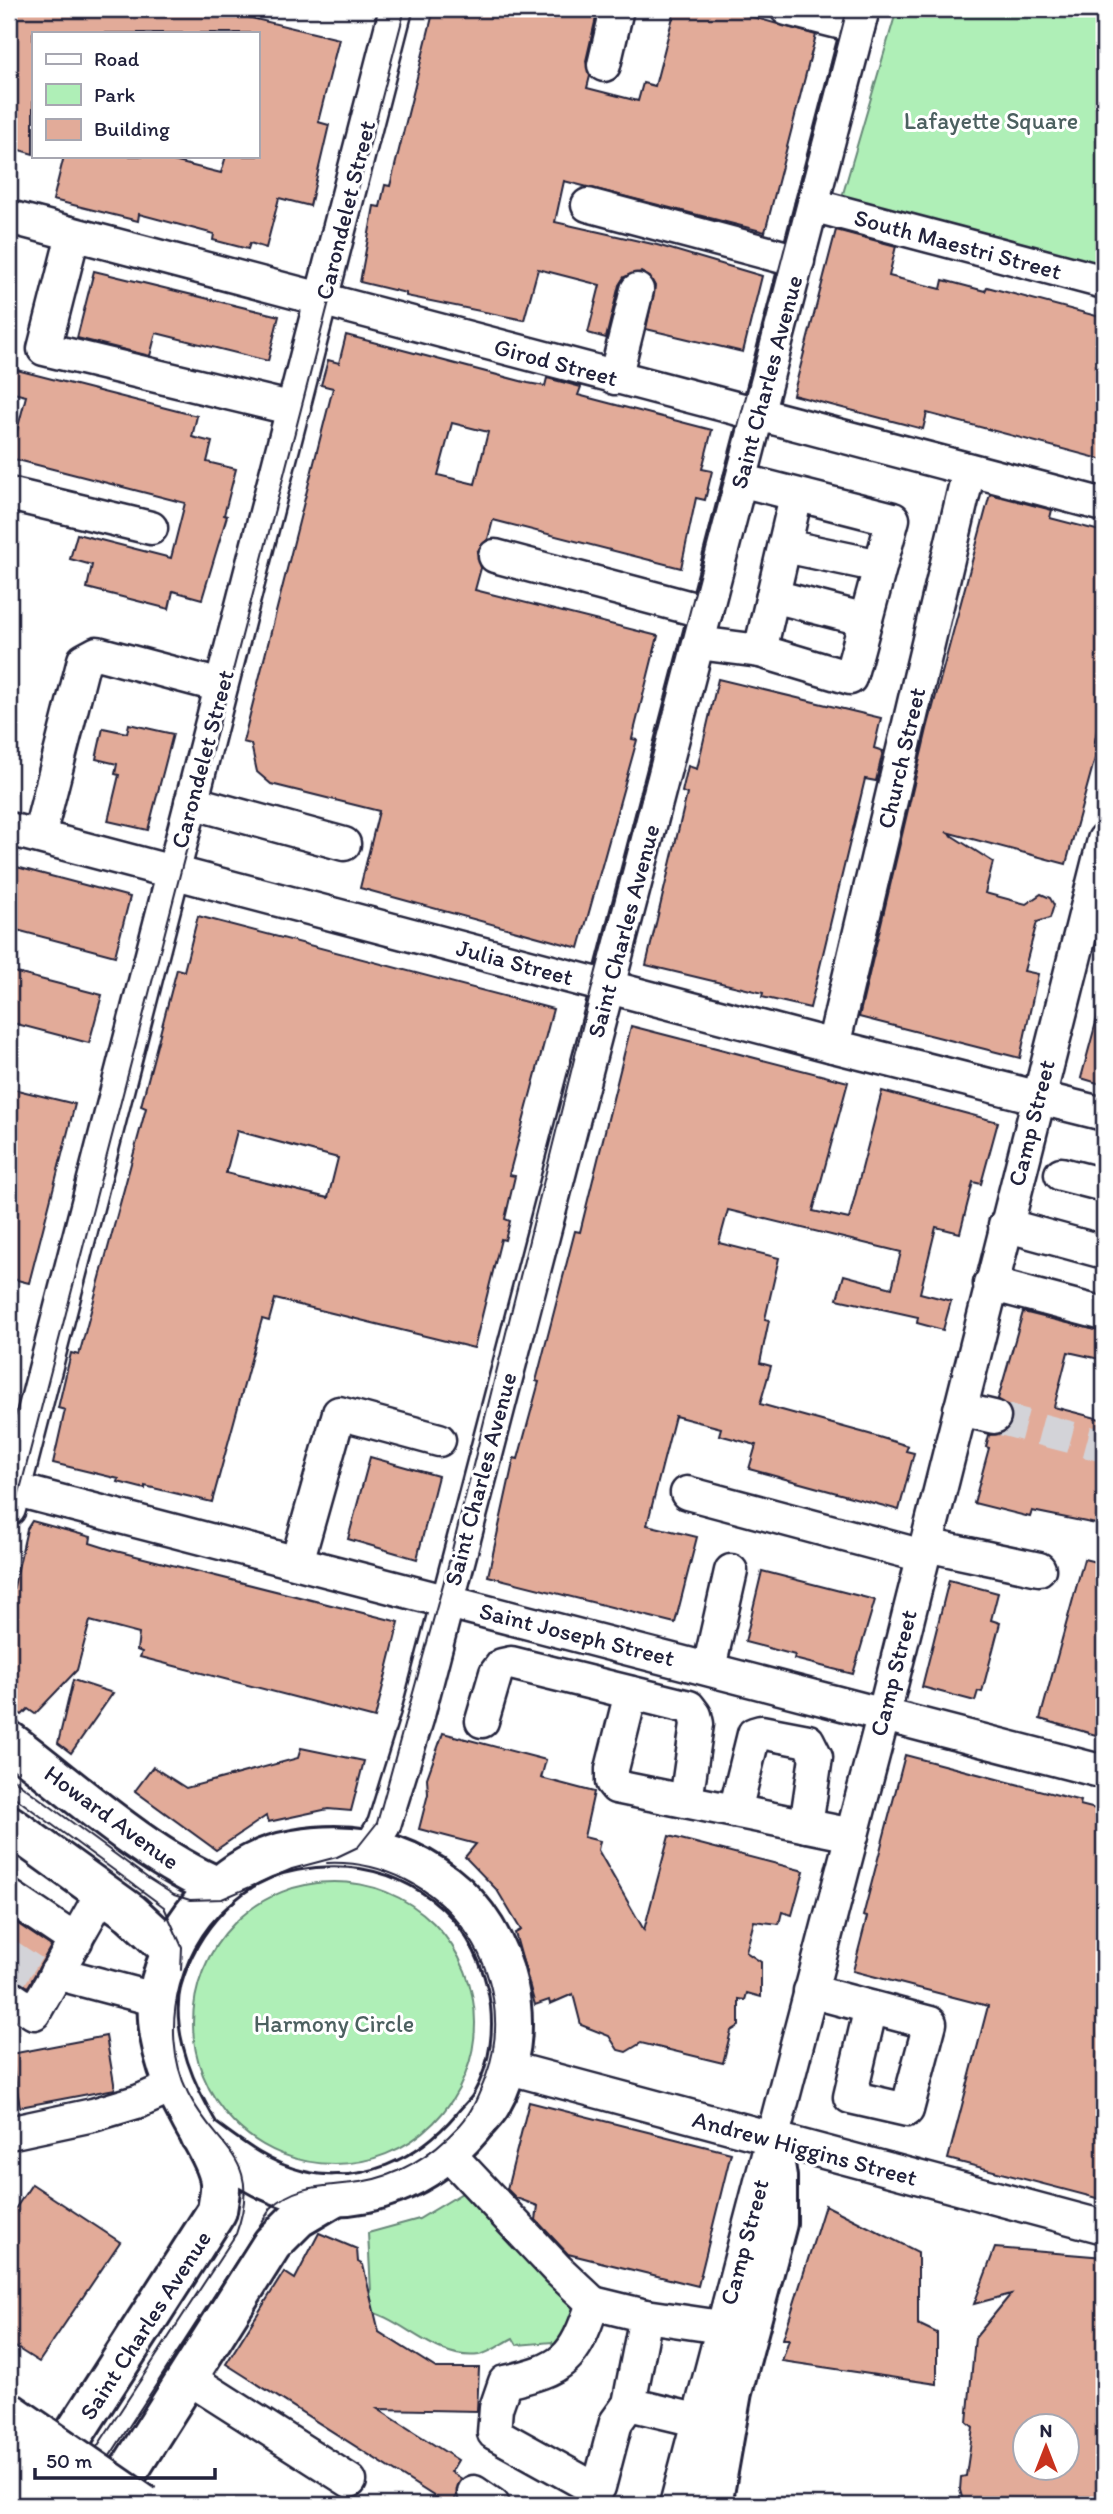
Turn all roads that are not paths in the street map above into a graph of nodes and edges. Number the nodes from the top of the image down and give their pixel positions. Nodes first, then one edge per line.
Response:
1 (396, 9) edge
2 (618, 9) edge
3 (638, 9) edge
4 (787, 9) edge
5 (861, 18) edge
6 (588, 205) dead end
7 (812, 205) junction
8 (9, 217) edge
9 (73, 234) junction
10 (797, 261) junction
11 (1104, 282) edge
12 (637, 290) dead end
13 (323, 301) junction
14 (615, 378) junction
15 (294, 409) junction
16 (757, 415) junction
17 (968, 470) junction
18 (740, 480) junction
19 (9, 494) edge
20 (796, 496) junction
21 (1104, 505) edge
22 (151, 528) dead end
23 (785, 546) junction
24 (495, 556) dead end
25 (880, 566) junction
26 (773, 596) junction
27 (706, 612) junction
28 (866, 620) junction
29 (698, 643) junction
30 (760, 651) junction
31 (221, 686) junction
32 (191, 802) junction
33 (24, 832) edge
34 (344, 844) dead end
35 (1103, 853) edge
36 (173, 871) junction
37 (608, 987) junction
38 (833, 1046) junction
39 (1038, 1096) junction
40 (1104, 1114) edge
41 (1061, 1174) dead end
42 (1104, 1185) edge
43 (1005, 1225) junction
44 (1104, 1252) edge
45 (990, 1284) junction
46 (1104, 1314) edge
47 (960, 1409) junction
48 (994, 1418) tunnel mouth
49 (439, 1440) dead end
50 (687, 1493) dead end
51 (11, 1496) edge
52 (924, 1551) junction
53 (297, 1562) junction
54 (1039, 1569) dead end
55 (731, 1571) dead end
56 (448, 1601) junction
57 (709, 1668) junction
58 (631, 1693) junction
59 (884, 1713) junction
60 (482, 1721) dead end
61 (9, 1741) edge
62 (1104, 1772) edge
63 (686, 1801) junction
64 (735, 1811) junction
65 (9, 1825) edge
66 (806, 1826) junction
67 (852, 1835) junction
68 (369, 1848) junction
69 (219, 1886) junction
70 (102, 1893) junction
71 (10, 1900) edge
72 (76, 1941) junction
73 (171, 1951) junction
74 (56, 1973) junction
75 (9, 1984) edge
76 (810, 1991) junction
77 (159, 2000) junction
78 (871, 2007) dead end
79 (506, 2067) junction
80 (174, 2087) junction
81 (9, 2133) edge
82 (200, 2136) junction
83 (771, 2140) junction
84 (447, 2153) junction
85 (337, 2195) junction
86 (1104, 2227) edge
87 (593, 2303) junction
88 (646, 2316) junction
89 (721, 2327) junction
90 (187, 2377) junction
91 (629, 2404) junction
92 (9, 2412) edge
93 (696, 2420) junction
94 (9, 2421) edge
95 (62, 2454) junction
96 (9, 2455) edge
97 (350, 2481) dead end
98 (9, 2493) edge
99 (122, 2502) edge
100 (29, 2505) edge
101 (676, 2505) edge
102 (712, 2505) edge

1 - 13 street, Carondelet Street
2 - 3 street
4 - 5 street
5 - 7 street, Saint Charles Avenue
6 - 10 street
7 - 10 street, Saint Charles Avenue
7 - 11 street, South Maestri Street
8 - 9 street, Girod Street
9 - 13 street, Girod Street
9 - 15 street
10 - 16 street, Saint Charles Avenue
12 - 14 street
13 - 14 street, Girod Street
13 - 15 street, Carondelet Street
14 - 16 street, Girod Street
15 - 31 street, Carondelet Street
16 - 17 street, Girod Street
16 - 18 street, Saint Charles Avenue
17 - 21 street, Girod Street
17 - 38 street, Church Street
18 - 20 street
18 - 27 street, Saint Charles Avenue
19 - 22 street
20 - 23 street
20 - 25 street
23 - 25 street
23 - 26 street
24 - 27 street
25 - 28 street
26 - 28 street
26 - 30 street
27 - 29 street, Saint Charles Avenue
28 - 30 street
29 - 30 street
29 - 37 street, Saint Charles Avenue
31 - 32 street, Carondelet Street
31 - 33 street
32 - 34 street
32 - 36 street, Carondelet Street
33 - 36 street, Julia Street
35 - 39 street, Camp Street
36 - 37 street, Julia Street
36 - 51 street, Carondelet Street
37 - 38 street, Julia Street
37 - 56 street, Saint Charles Avenue
38 - 39 street, Julia Street
39 - 40 street, Julia Street
39 - 43 street, Camp Street
41 - 42 street
43 - 44 street
43 - 45 street, Camp Street
45 - 46 street
45 - 47 street, Camp Street
47 - 48 street
47 - 52 street, Camp Street
49 - 53 street
50 - 52 street
51 - 53 street, Saint Joseph Street
52 - 54 street
52 - 59 street, Camp Street
53 - 56 street, Saint Joseph Street
55 - 57 street
56 - 57 street, Saint Joseph Street
56 - 68 street, Saint Charles Avenue
57 - 59 street, Saint Joseph Street
58 - 60 street
58 - 63 street
58 - 63 street
59 - 62 street, Saint Joseph Street
59 - 67 street, Camp Street
61 - 69 main road, Howard Avenue
63 - 64 street
64 - 66 street
64 - 66 street
65 - 70 main road
66 - 67 street
67 - 76 street, Camp Street
68 - 69 main road, Saint Charles Avenue
68 - 79 main road, Saint Charles Avenue
69 - 73 main road, Saint Charles Avenue
70 - 72 street
70 - 73 main road
71 - 72 street
72 - 74 street
73 - 77 main road, Saint Charles Avenue
74 - 75 street
74 - 77 street
76 - 78 street
76 - 83 street, Camp Street
77 - 80 main road, Saint Charles Avenue
79 - 83 street, Andrew Higgins Street
79 - 84 main road, Saint Charles Avenue
80 - 81 street
80 - 82 main road, Saint Charles Avenue
82 - 85 main road, Saint Charles Avenue
82 - 95 main road, Saint Charles Avenue
83 - 86 street, Andrew Higgins Street
83 - 89 street, Camp Street
83 - 102 main road
84 - 85 main road, Saint Charles Avenue
84 - 87 street
85 - 90 main road, Saint Charles Avenue
87 - 88 street
87 - 91 street
88 - 89 street
88 - 91 street
89 - 93 street, Camp Street
90 - 97 street
90 - 99 main road, Saint Charles Avenue
91 - 93 street
92 - 99 main road, bridge
93 - 101 street, Camp Street
94 - 95 street
95 - 99 street
95 - 100 main road, Saint Charles Avenue
96 - 99 main road, bridge
98 - 100 main road, bridge

